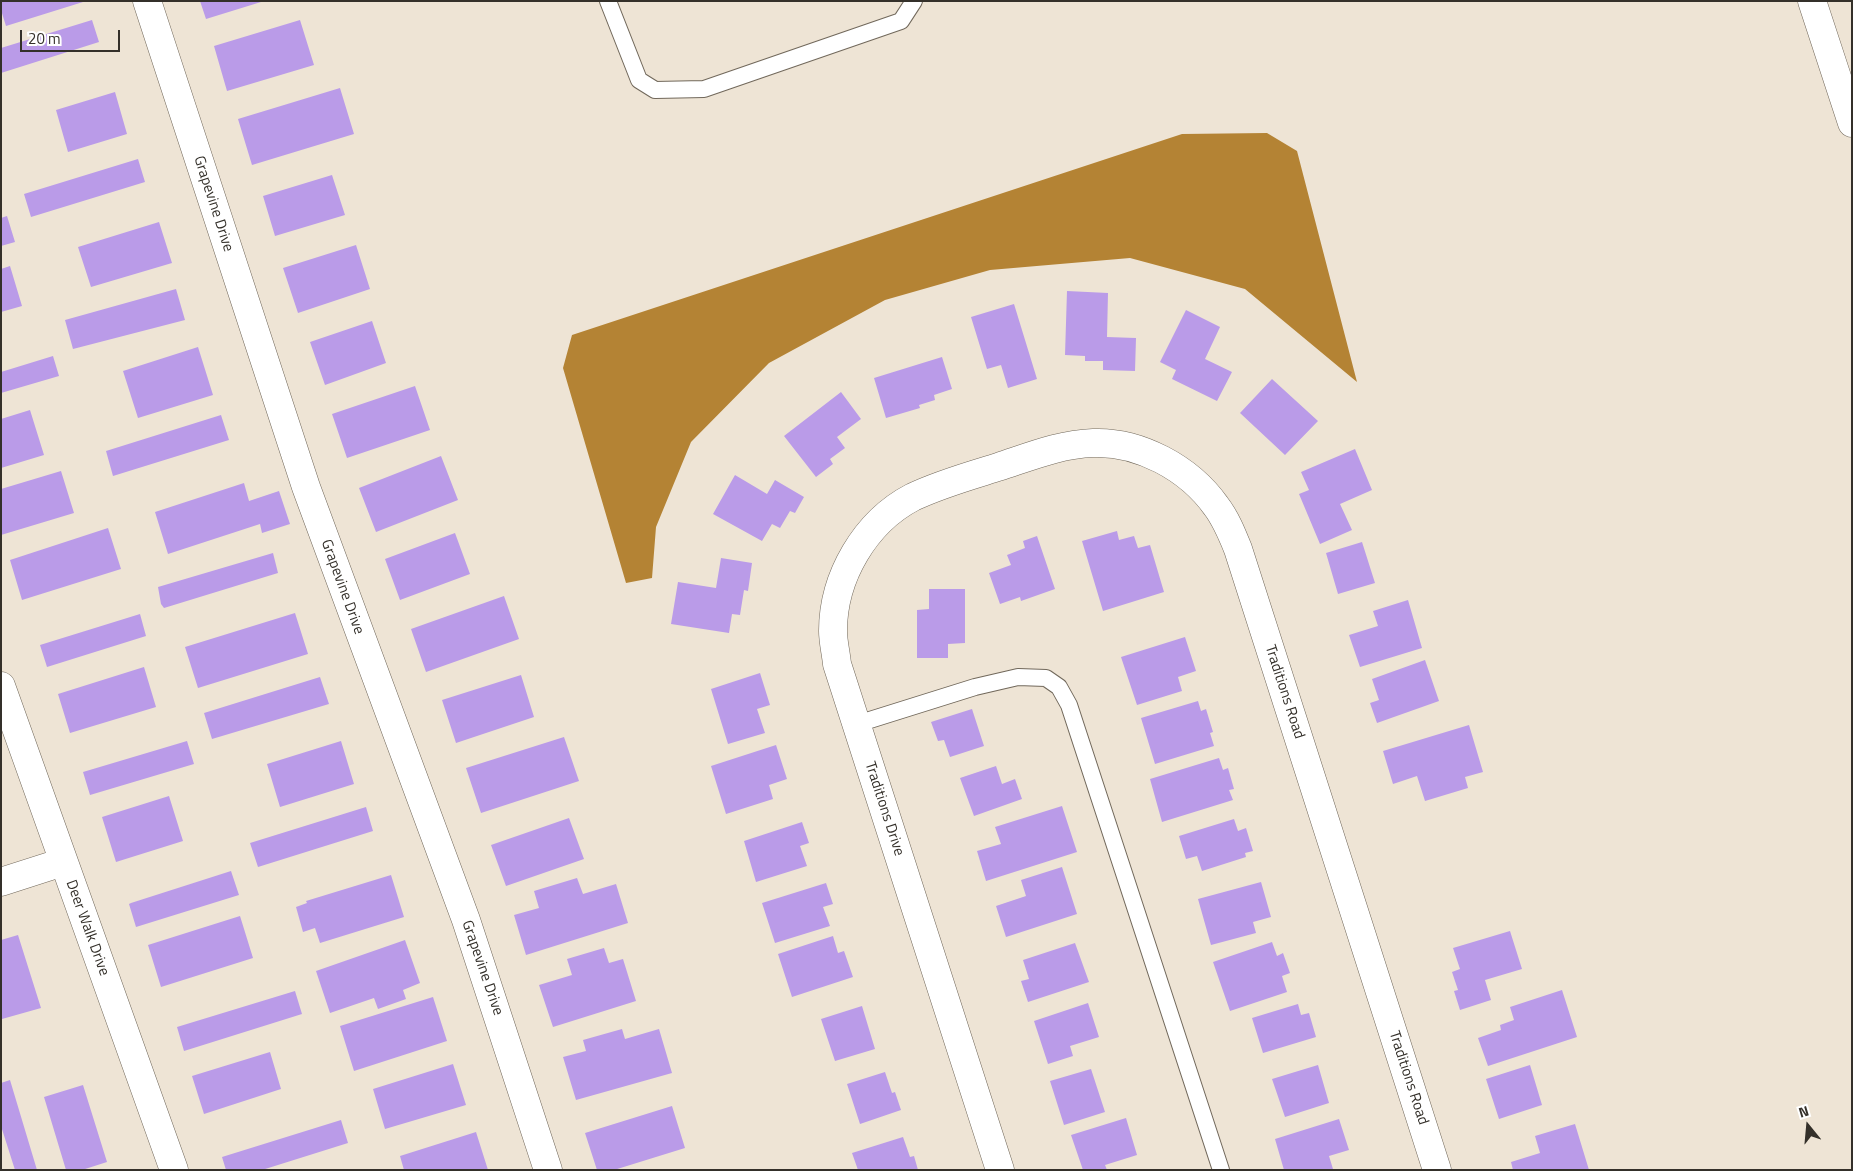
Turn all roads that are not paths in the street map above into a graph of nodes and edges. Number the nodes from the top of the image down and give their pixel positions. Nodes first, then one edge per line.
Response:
1 (146, 1) edge
2 (608, 1) edge
3 (914, 1) edge
4 (1812, 1) edge
5 (1852, 123) edge
6 (940, 485) joint
7 (1, 686) edge
8 (856, 724) junction
9 (63, 862) junction
10 (1, 882) edge
11 (174, 1170) edge
12 (548, 1170) edge
13 (1000, 1170) edge
14 (1221, 1170) edge
15 (1437, 1170) edge

1 - 12 street, Grapevine Drive
2 - 3 lane
4 - 5 street
6 - 8 street, Traditions Drive
6 - 15 street, Traditions Road
7 - 9 street, Deer Walk Drive
8 - 13 street, Traditions Drive
8 - 14 lane
9 - 10 street
9 - 11 street, Deer Walk Drive

